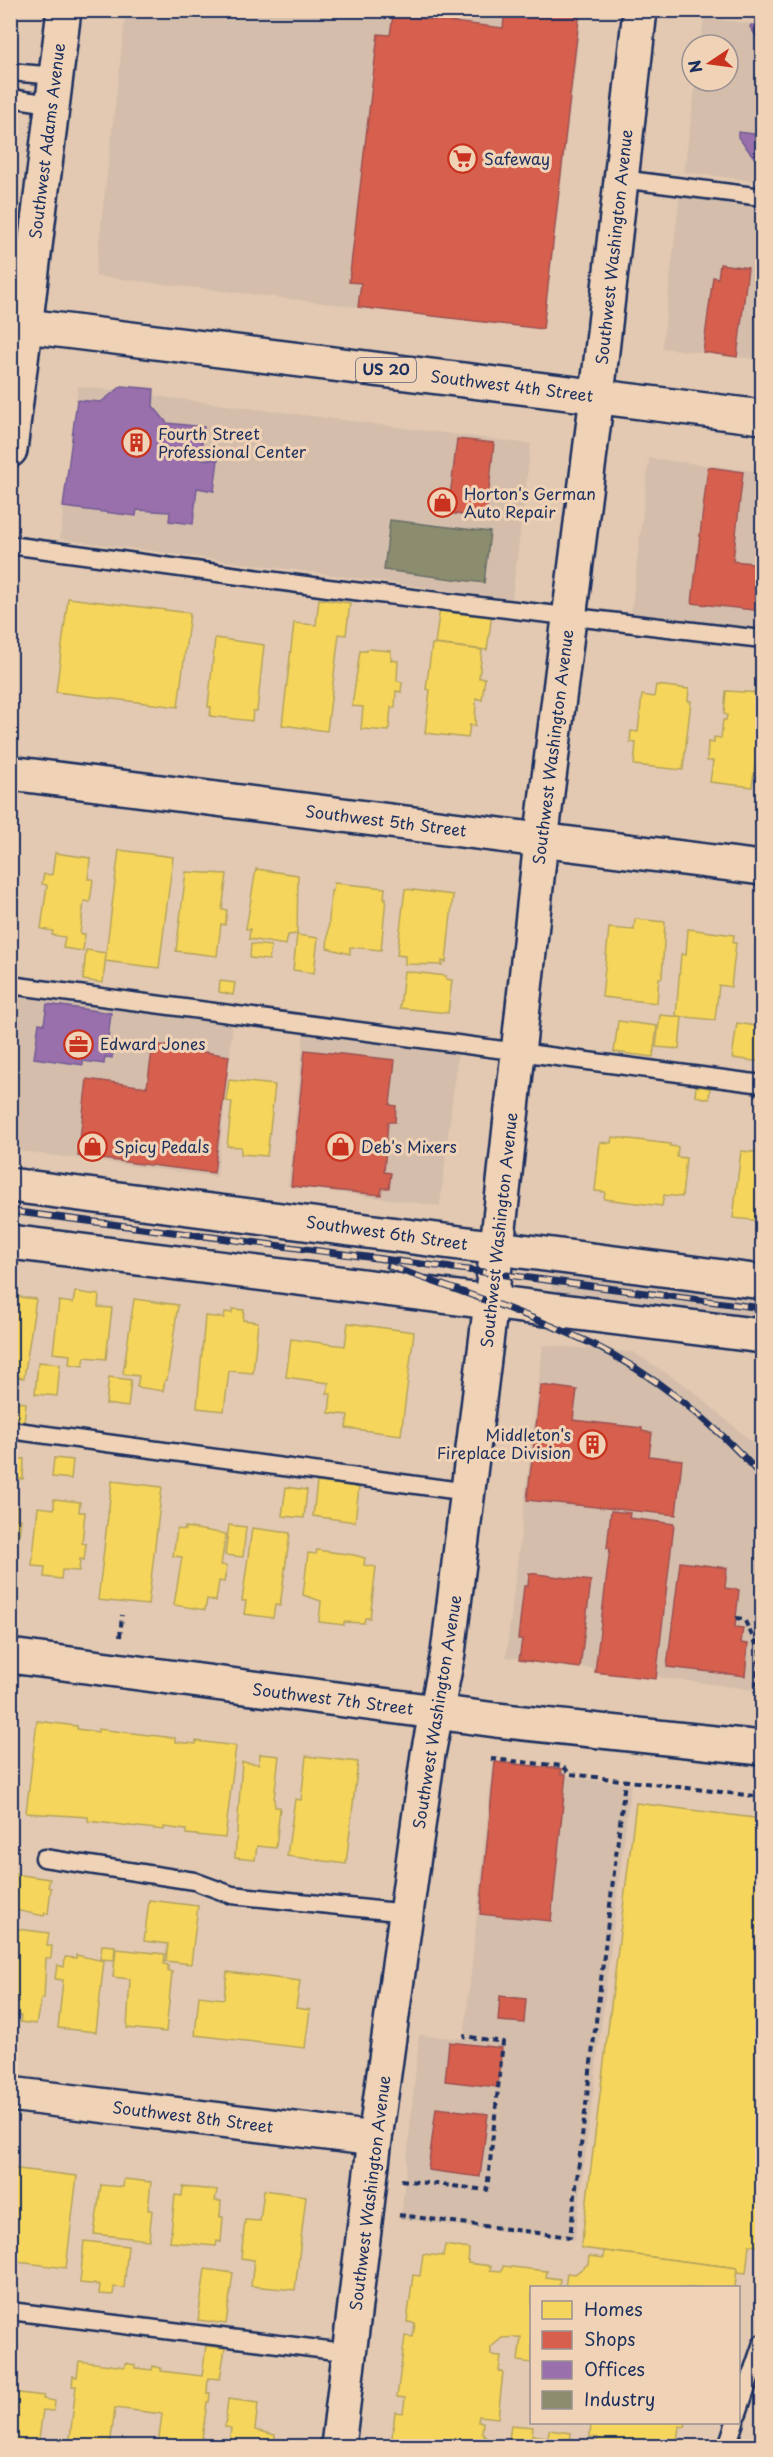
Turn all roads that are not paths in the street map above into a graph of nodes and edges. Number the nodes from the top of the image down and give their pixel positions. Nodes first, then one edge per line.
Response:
1 (64, 10) edge
2 (640, 10) edge
3 (10, 72) edge
4 (54, 90) junction
5 (10, 99) edge
6 (621, 179) junction
7 (762, 197) edge
8 (18, 325) edge
9 (597, 396) junction
10 (762, 417) edge
11 (10, 450) edge
12 (10, 544) edge
13 (569, 615) junction
14 (762, 639) edge
15 (10, 773) edge
16 (541, 841) junction
17 (762, 868) edge
18 (10, 986) edge
19 (519, 1053) junction
20 (762, 1084) edge
21 (10, 1185) edge
22 (10, 1242) edge
23 (497, 1249) junction
24 (762, 1282) edge
25 (491, 1302) junction
26 (762, 1336) edge
27 (10, 1430) edge
28 (468, 1492) junction
29 (10, 1656) edge
30 (437, 1712) junction
31 (762, 1748) edge
32 (44, 1858) dead end
33 (407, 1914) junction
34 (10, 2094) edge
35 (375, 2139) junction
36 (10, 2311) edge
37 (762, 2343) edge
38 (352, 2353) junction
39 (740, 2407) edge
40 (734, 2424) edge
41 (338, 2446) edge
42 (727, 2446) edge

1 - 4 main road, Southwest Adams Avenue
2 - 6 main road, Southwest Washington Avenue
3 - 4 lane
4 - 5 lane
4 - 8 main road, Southwest Adams Avenue
6 - 7 lane
6 - 9 main road, Southwest Washington Avenue
8 - 9 main road, Southwest 4th Street / US 20
8 - 11 main road, Southwest Adams Avenue
9 - 10 main road, Southwest 4th Street / US 20
9 - 13 main road, Southwest Washington Avenue
12 - 13 lane
13 - 14 lane
13 - 16 main road, Southwest Washington Avenue
15 - 16 main road, Southwest 5th Street
16 - 17 main road, Southwest 5th Street
16 - 19 main road, Southwest Washington Avenue
18 - 19 lane
19 - 20 lane
19 - 23 main road, Southwest Washington Avenue
21 - 23 main road, Southwest 6th Street
22 - 25 main road
23 - 24 main road, Southwest 6th Street
23 - 25 main road, Southwest Washington Avenue
25 - 26 main road
25 - 28 main road, Southwest Washington Avenue
27 - 28 lane
28 - 30 main road, Southwest Washington Avenue
29 - 30 main road, Southwest 7th Street
30 - 31 main road, Southwest 7th Street
30 - 33 main road, Southwest Washington Avenue
32 - 33 lane
33 - 35 main road, Southwest Washington Avenue
34 - 35 main road, Southwest 8th Street
35 - 38 main road, Southwest Washington Avenue
36 - 38 lane
37 - 39 lane
38 - 41 main road, Southwest Washington Avenue
40 - 42 lane

